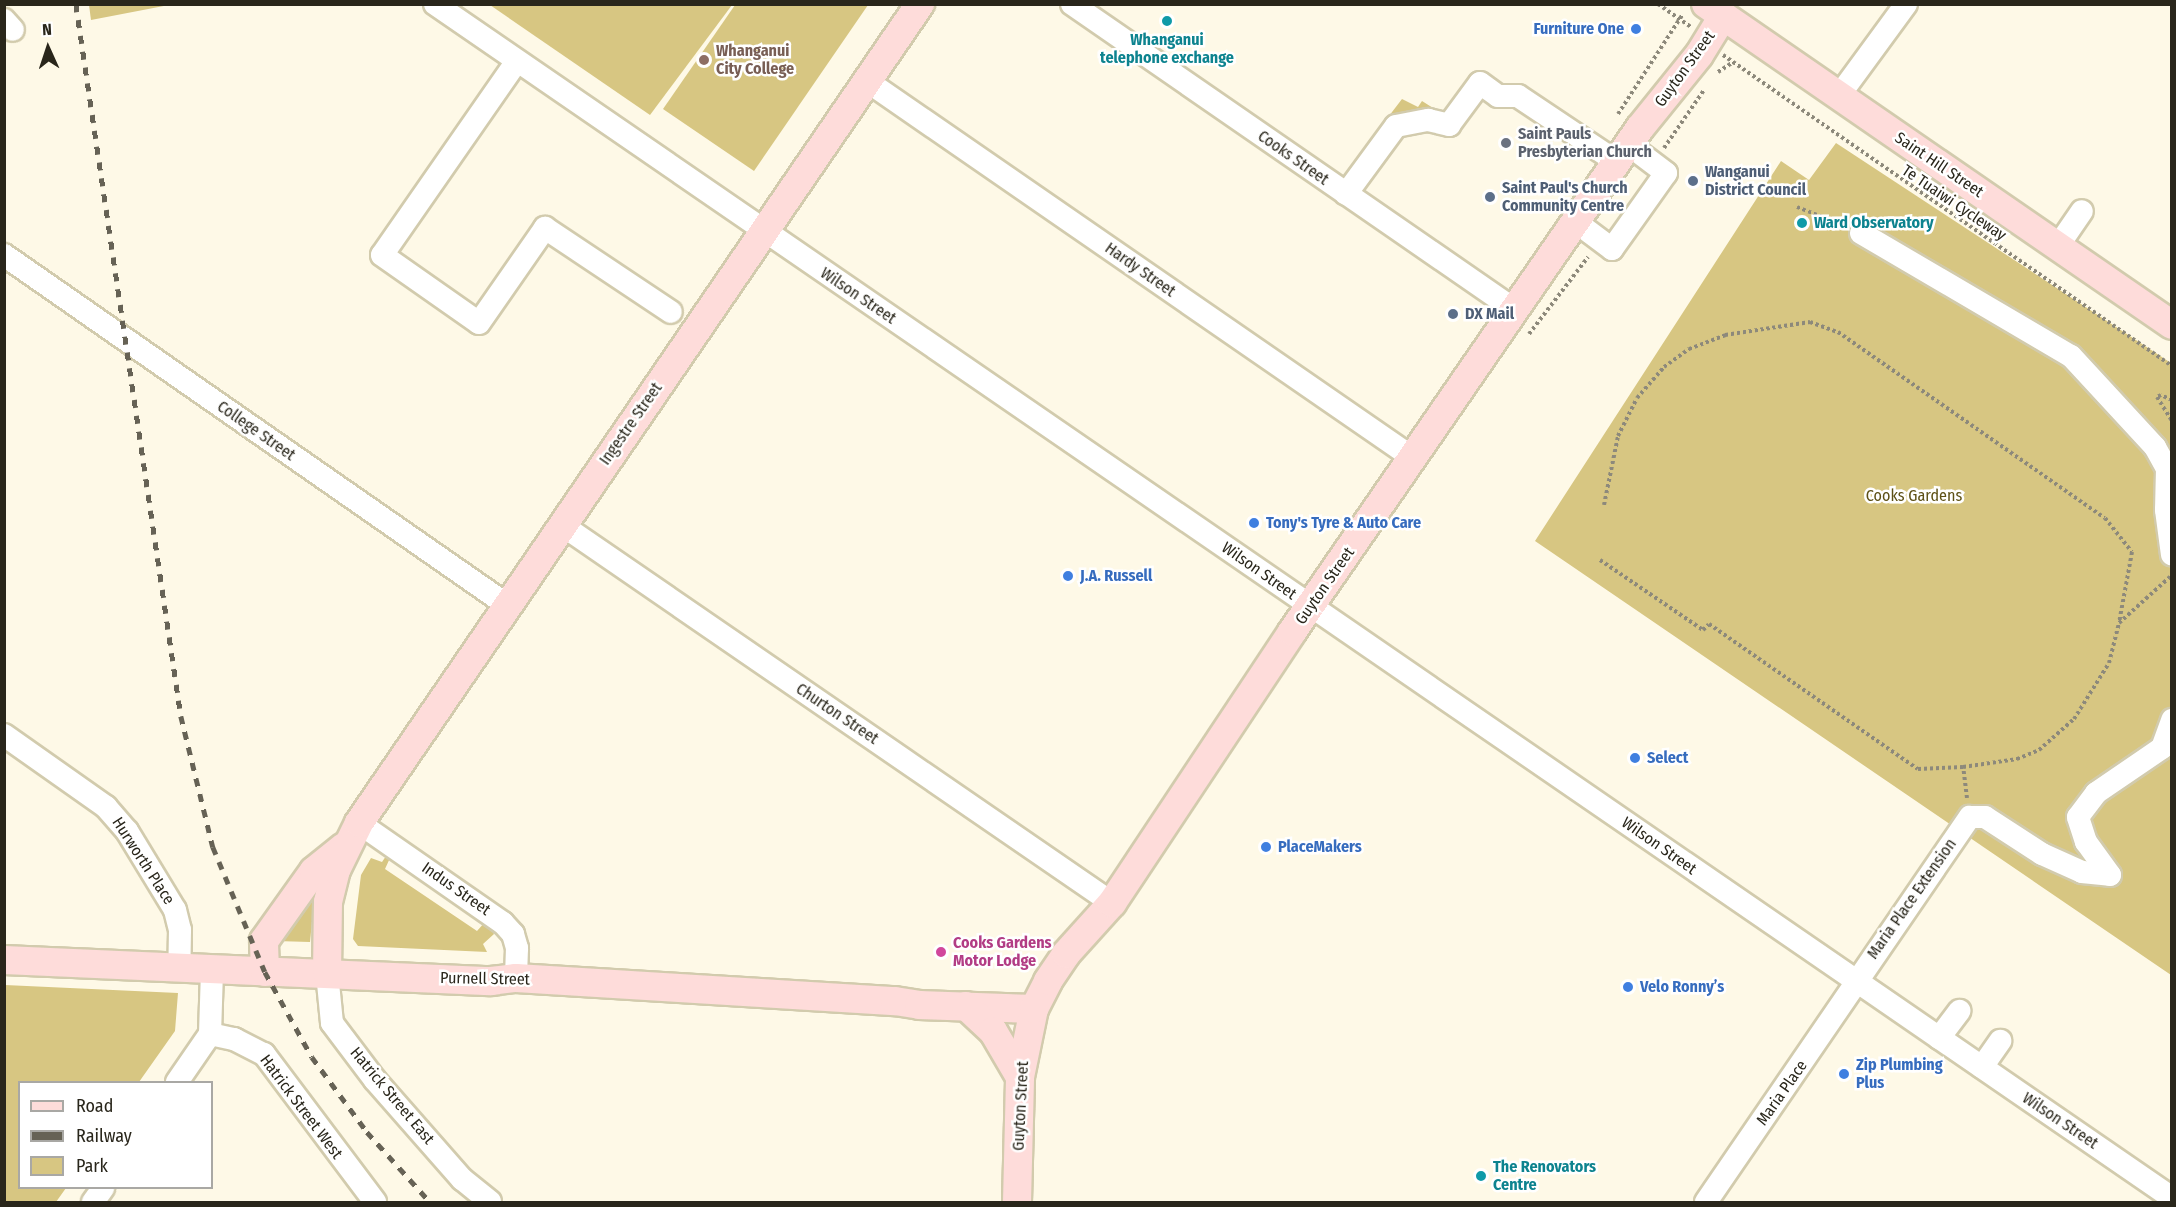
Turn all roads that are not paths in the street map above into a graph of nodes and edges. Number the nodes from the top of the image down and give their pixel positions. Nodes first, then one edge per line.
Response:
1 (435, 4) edge
2 (920, 4) edge
3 (1072, 4) edge
4 (1906, 4) edge
5 (1707, 14) edge
6 (517, 61) junction
7 (867, 81) junction
8 (1838, 97) junction
9 (1623, 153) junction
10 (1394, 156) dead end
11 (1365, 170) junction
12 (1346, 194) junction
13 (2082, 211) dead end
14 (1576, 222) junction
15 (764, 232) junction
16 (1861, 233) road end
17 (2058, 246) junction
18 (4, 255) edge
19 (1515, 310) junction
20 (671, 312) dead end
21 (2172, 325) edge
22 (1413, 458) junction
23 (562, 525) junction
24 (2172, 555) edge
25 (507, 605) junction
26 (1311, 607) junction
27 (2172, 720) edge
28 (4, 735) edge
29 (352, 834) junction
30 (1112, 903) junction
31 (4, 960) edge
32 (179, 969) junction
33 (212, 971) junction
34 (265, 972) junction
35 (327, 973) junction
36 (516, 978) junction
37 (1857, 982) junction
38 (966, 1006) junction
39 (1034, 1009) junction
40 (1959, 1011) dead end
41 (210, 1034) junction
42 (1939, 1038) junction
43 (2000, 1041) dead end
44 (1982, 1067) junction
45 (1020, 1077) junction
46 (178, 1081) edge
47 (102, 1189) edge
48 (2172, 1198) edge
49 (93, 1203) edge
50 (375, 1203) edge
51 (490, 1203) edge
52 (1017, 1203) edge
53 (1706, 1203) edge

1 - 6 street, Wilson Street
2 - 7 main road, Ingestre Street
3 - 12 street, Cooks Street
4 - 8 street
5 - 8 main road, Saint Hill Street
5 - 9 main road, Guyton Street
6 - 15 street, Wilson Street
6 - 20 street
7 - 15 main road, Ingestre Street
7 - 22 street, Hardy Street
8 - 17 main road, Saint Hill Street
9 - 11 street
9 - 14 main road, Guyton Street
9 - 14 street
10 - 11 street
11 - 12 street
12 - 19 street, Cooks Street
13 - 17 street
14 - 19 main road, Guyton Street
15 - 23 main road, Ingestre Street
15 - 26 street, Wilson Street
16 - 24 street
17 - 21 main road, Saint Hill Street
18 - 25 street, College Street
19 - 22 main road, Guyton Street
22 - 26 main road, Guyton Street
23 - 25 main road, Ingestre Street
23 - 30 street, Churton Street
25 - 29 main road, Ingestre Street
26 - 30 main road, Guyton Street
26 - 37 street, Wilson Street
27 - 37 street, Maria Place Extension
28 - 32 street, Hurworth Place
29 - 34 main road, Ingestre Street
29 - 35 main road, Ingestre Street
29 - 36 street, Indus Street
30 - 39 main road, Guyton Street
31 - 32 main road, Purnell Street
32 - 33 main road, Purnell Street
33 - 34 main road, Purnell Street
33 - 41 street
34 - 35 main road, Purnell Street
35 - 36 main road, Purnell Street
35 - 51 street, Hatrick Street East
36 - 38 main road, Purnell Street
37 - 42 street, Wilson Street
37 - 53 street, Maria Place
38 - 39 main road, Purnell Street
38 - 45 main road
39 - 45 main road, Guyton Street
40 - 42 street
41 - 46 street
41 - 50 street, Hatrick Street West
42 - 44 street, Wilson Street
43 - 44 street
44 - 48 street, Wilson Street
45 - 52 main road, Guyton Street
47 - 49 street

